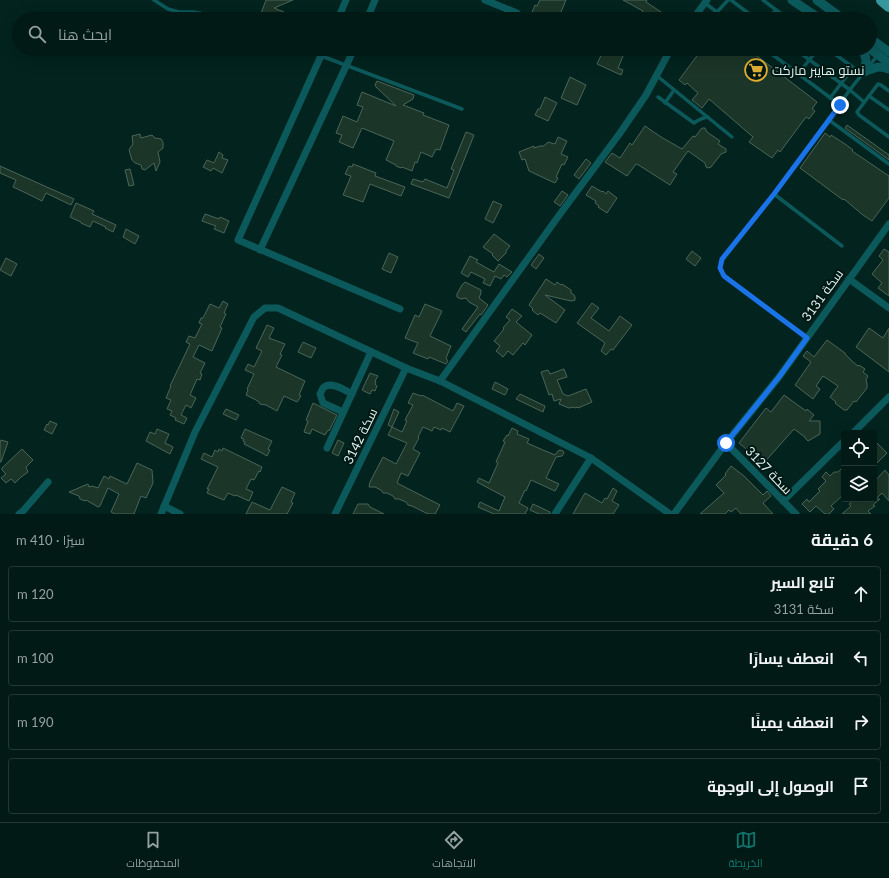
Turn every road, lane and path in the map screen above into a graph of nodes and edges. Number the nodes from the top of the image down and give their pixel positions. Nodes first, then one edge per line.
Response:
1 (154, 0) edge
2 (346, 0) edge
3 (375, 0) edge
4 (485, 0) edge
5 (730, 0) edge
6 (763, 0) edge
7 (792, 0) edge
8 (800, 0) edge
9 (816, 0) edge
10 (882, 0) edge
11 (706, 1) edge
12 (889, 6) edge
13 (776, 10) joint
14 (179, 12) edge
15 (179, 12) edge
16 (193, 12) edge
17 (341, 12) edge
18 (370, 12) edge
19 (515, 12) edge
20 (698, 12) edge
21 (717, 12) joint
22 (746, 12) edge
23 (779, 12) edge
24 (810, 12) edge
25 (817, 12) edge
26 (833, 12) edge
27 (883, 51) edge
28 (322, 56) edge
29 (328, 56) edge
30 (351, 56) edge
31 (667, 56) edge
32 (774, 56) edge
33 (805, 56) edge
34 (813, 56) edge
35 (837, 56) edge
36 (866, 56) edge
37 (810, 60) junction
38 (889, 63) edge
39 (346, 66) junction
40 (853, 68) junction
41 (889, 68) edge
42 (863, 73) junction
43 (798, 74) junction
44 (656, 75) junction
45 (841, 84) junction
46 (674, 90) junction
47 (850, 90) junction
48 (889, 91) edge
49 (869, 96) junction
50 (658, 98) dead end
51 (830, 98) junction
52 (864, 102) junction
53 (665, 103) junction
54 (840, 105) junction
55 (462, 109) dead end
56 (889, 110) edge
57 (708, 117) junction
58 (829, 120) junction
59 (732, 137) dead end
60 (889, 138) edge
61 (889, 164) edge
62 (774, 194) junction
63 (889, 224) edge
64 (842, 246) dead end
65 (260, 250) junction
66 (849, 279) junction
67 (889, 308) edge
68 (400, 309) dead end
69 (807, 338) junction
70 (371, 352) junction
71 (406, 368) junction
72 (440, 382) junction
73 (352, 394) junction
74 (889, 397) edge
75 (343, 412) junction
76 (855, 430) edge
77 (726, 443) junction
78 (841, 444) edge
79 (327, 448) dead end
80 (591, 458) junction
81 (48, 482) dead end
82 (783, 501) junction
83 (164, 506) junction
84 (18, 514) edge
85 (161, 514) edge
86 (180, 514) edge
87 (335, 514) edge
88 (555, 514) edge
89 (670, 514) edge
90 (674, 514) edge
91 (796, 514) edge

1 - 14 lane
2 - 17 street
3 - 18 street
4 - 19 street
5 - 21 lane
5 - 22 lane
6 - 13 lane
7 - 24 street
8 - 25 street
9 - 26 street
10 - 12 highway
11 - 20 street
11 - 21 lane
13 - 23 lane
15 - 16 lane
27 - 38 street
27 - 42 lane
28 - 65 street
29 - 39 lane
30 - 39 street
31 - 44 street
32 - 43 lane
33 - 37 lane
34 - 37 lane
35 - 40 lane
36 - 42 street
37 - 43 lane
37 - 45 lane
39 - 55 lane
39 - 65 street
40 - 42 lane
40 - 45 lane
41 - 42 street
42 - 47 lane
43 - 51 lane
44 - 46 lane
44 - 72 street
45 - 47 lane
45 - 51 lane
46 - 53 lane
46 - 57 lane
47 - 52 lane
47 - 54 lane
48 - 49 lane
49 - 52 lane
49 - 56 lane
50 - 53 lane
51 - 54 lane
52 - 60 lane
53 - 57 lane
54 - 58 lane
57 - 59 lane
58 - 61 lane
58 - 62 lane
62 - 64 lane
62 - 69 lane
63 - 66 street, سكة 3131
65 - 68 street
66 - 67 street
66 - 69 street, سكة 3131
69 - 77 street, سكة 3131
70 - 71 street
70 - 73 street
70 - 83 street
71 - 72 street
71 - 87 street, سكة 3142
72 - 80 street
73 - 75 street
73 - 75 street
74 - 76 street
75 - 79 street
77 - 82 street, سكة 3127
77 - 90 street, سكة 3131
78 - 82 street
80 - 88 street
80 - 89 street
81 - 84 street
82 - 91 street, سكة 3127
83 - 85 street
83 - 86 street

